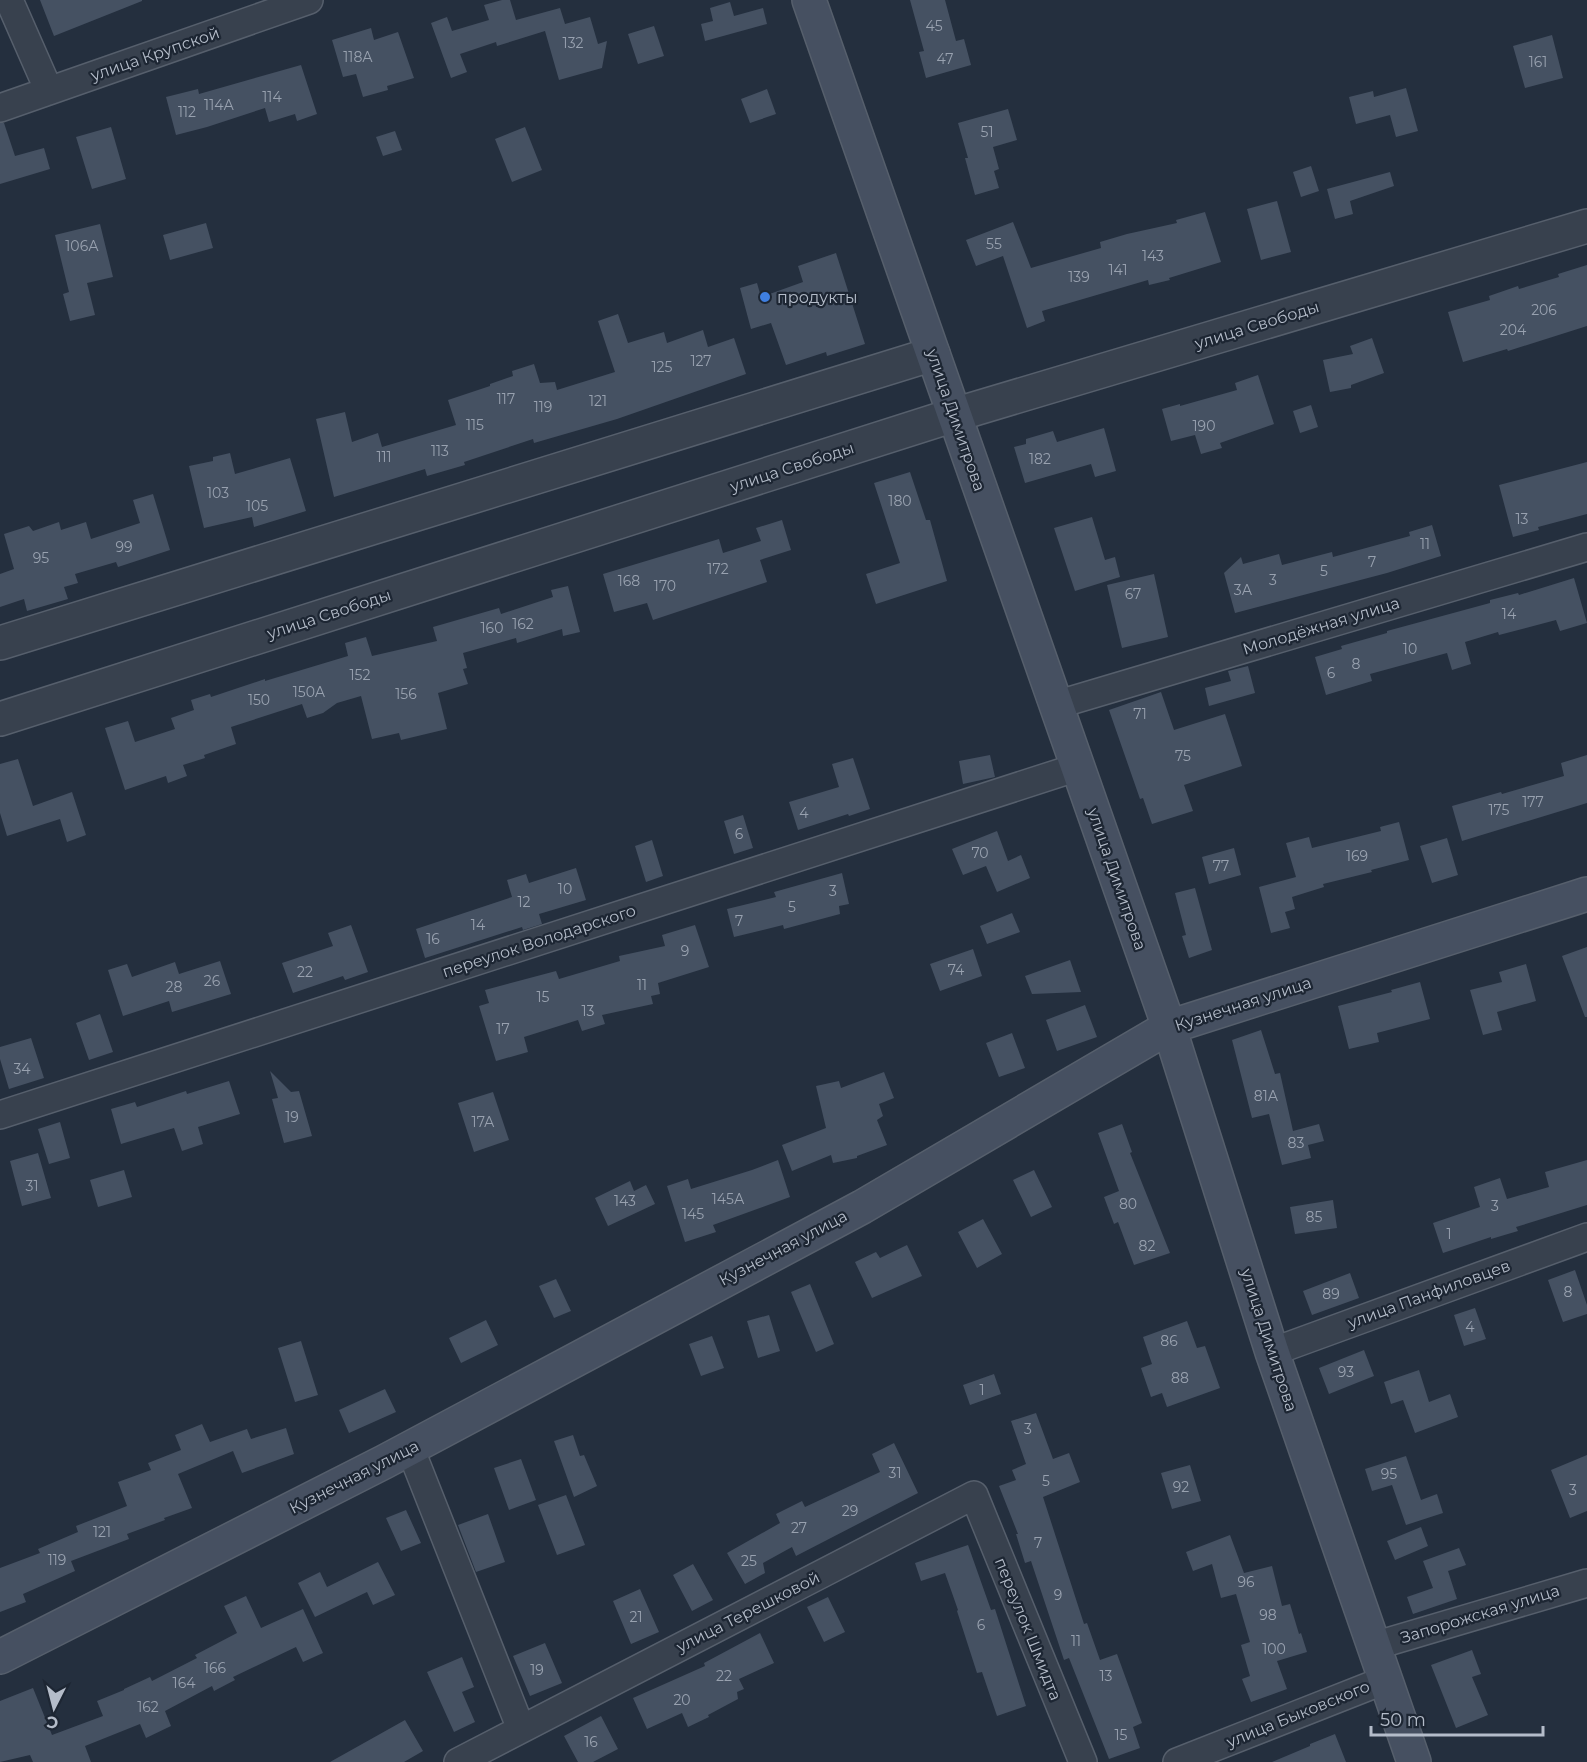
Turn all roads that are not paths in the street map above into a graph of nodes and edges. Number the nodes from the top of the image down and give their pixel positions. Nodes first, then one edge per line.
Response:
1 (9, 0) edge
2 (309, 0) edge
3 (808, 0) edge
4 (49, 91) junction
5 (0, 108) edge
6 (1587, 226) edge
7 (933, 354) junction
8 (954, 415) junction
9 (1587, 547) edge
10 (0, 643) edge
11 (1056, 705) junction
12 (0, 719) edge
13 (1078, 767) junction
14 (1587, 894) edge
15 (1169, 1027) junction
16 (0, 1115) edge
17 (1587, 1237) edge
18 (1272, 1352) junction
19 (411, 1448) junction
20 (974, 1495) joint
21 (1587, 1583) edge
22 (1374, 1646) junction
23 (0, 1657) edge
24 (1385, 1680) junction
25 (521, 1729) junction
26 (458, 1762) edge
27 (1083, 1762) edge
28 (1177, 1762) edge
29 (1414, 1762) edge

1 - 4 street
2 - 4 street, улица Крупской
3 - 7 main road, улица Димитрова
4 - 5 street, улица Крупской
6 - 8 street, улица Свободы
7 - 8 main road, улица Димитрова
7 - 10 street
8 - 11 main road, улица Димитрова
8 - 12 street, улица Свободы
9 - 11 street, Молодёжная улица
11 - 13 main road, улица Димитрова
13 - 15 main road, улица Димитрова
13 - 16 street, переулок Володарского
14 - 15 main road, Кузнечная улица
15 - 18 main road, улица Димитрова
15 - 19 main road, Кузнечная улица
17 - 18 street, улица Панфиловцев
18 - 22 main road, улица Димитрова
19 - 23 main road, Кузнечная улица
19 - 25 street
20 - 25 street, улица Терешковой
20 - 27 street, переулок Шмидта
21 - 22 street, Запорожская улица
22 - 24 main road, улица Димитрова
24 - 28 street, улица Быковского
24 - 29 main road, улица Димитрова
25 - 26 street, улица Терешковой

